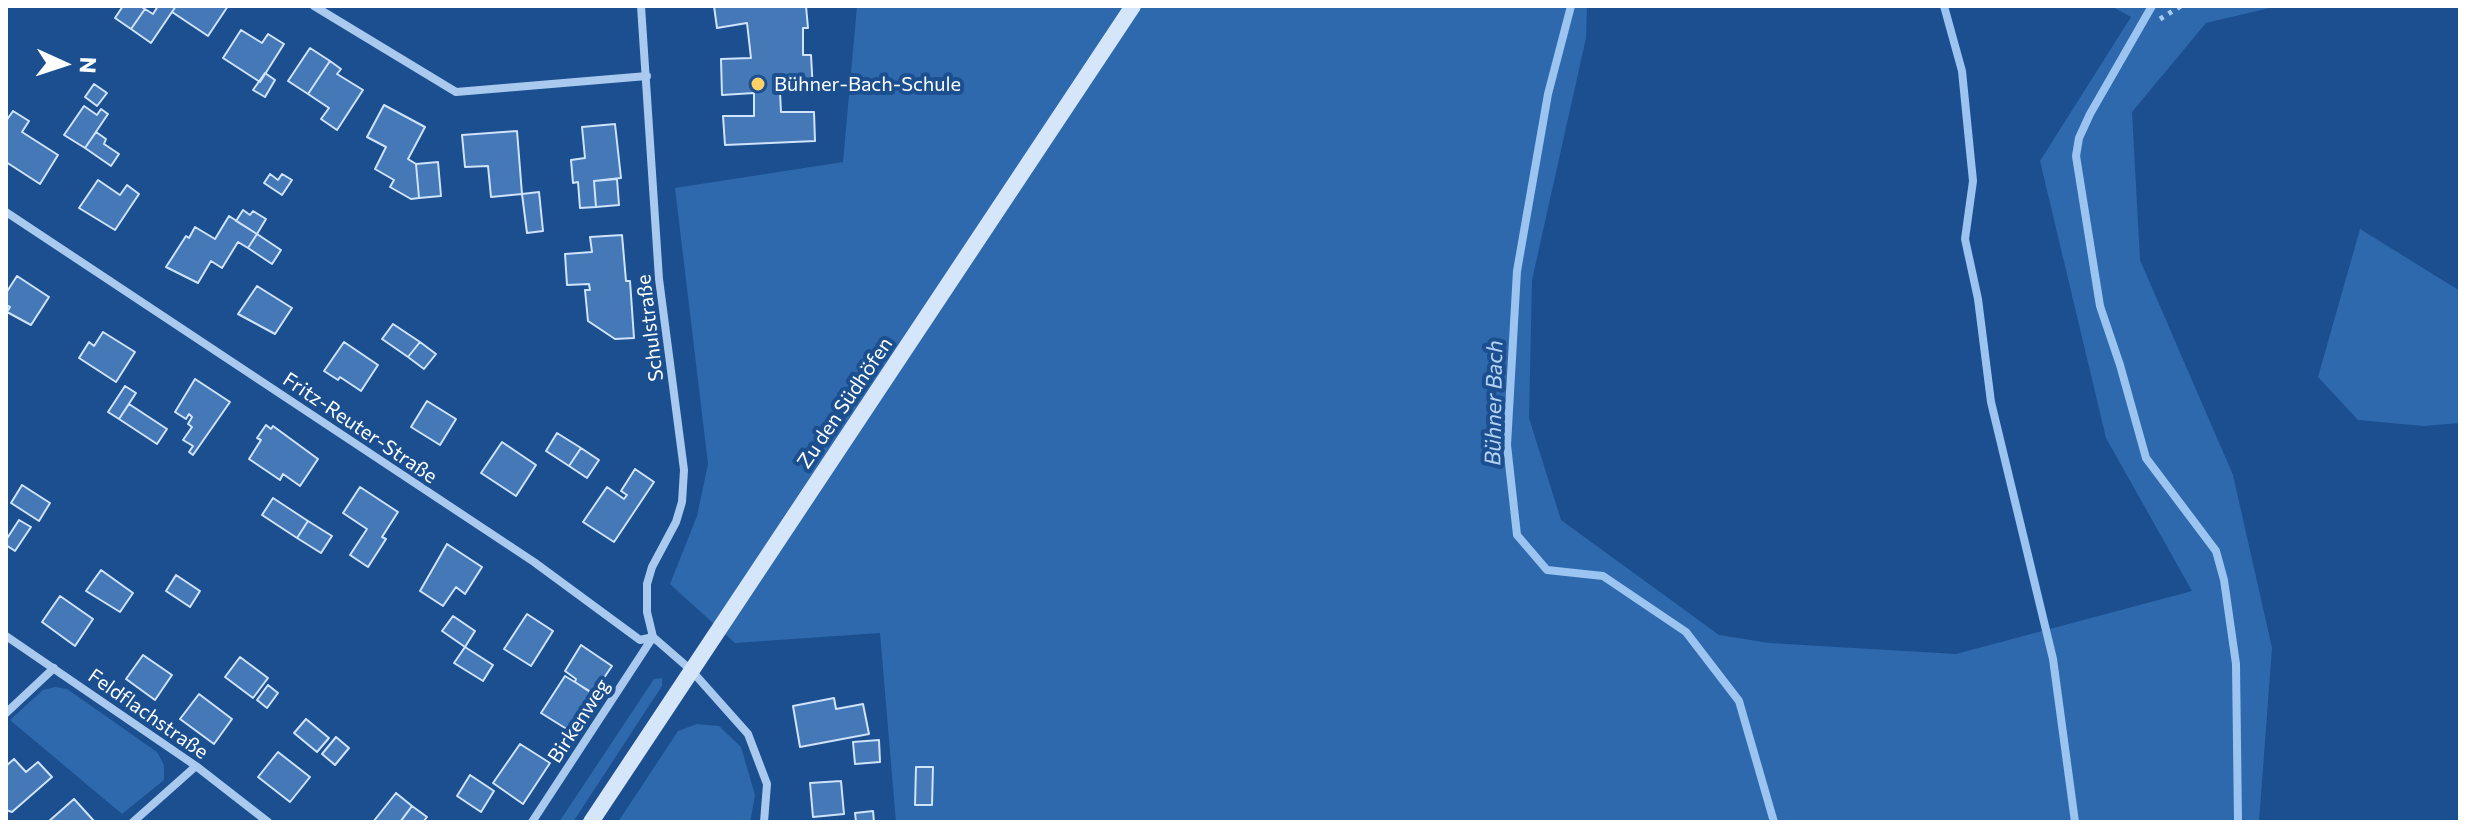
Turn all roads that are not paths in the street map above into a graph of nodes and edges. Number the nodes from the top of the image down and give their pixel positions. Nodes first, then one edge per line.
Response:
1 (314, 6) edge
2 (641, 6) edge
3 (1133, 6) edge
4 (647, 76) junction
5 (6, 212) edge
6 (6, 636) edge
7 (653, 637) junction
8 (54, 668) junction
9 (691, 670) junction
10 (6, 713) edge
11 (196, 766) junction
12 (133, 822) edge
13 (268, 822) edge
14 (532, 822) edge
15 (591, 822) edge
16 (764, 822) edge

1 - 4 street
2 - 4 street, Schulstraße
3 - 9 street, Zu den Südhöfen
4 - 7 street, Schulstraße
5 - 7 street, Fritz-Reuter-Straße
6 - 8 street, Feldflachstraße
7 - 9 street, Fritz-Reuter-Straße
7 - 14 street, Birkenweg
8 - 10 street
8 - 11 street, Feldflachstraße
9 - 15 street, Zu den Südhöfen
9 - 16 street, Fritz-Reuter-Straße
11 - 12 street
11 - 13 street, Feldflachstraße

